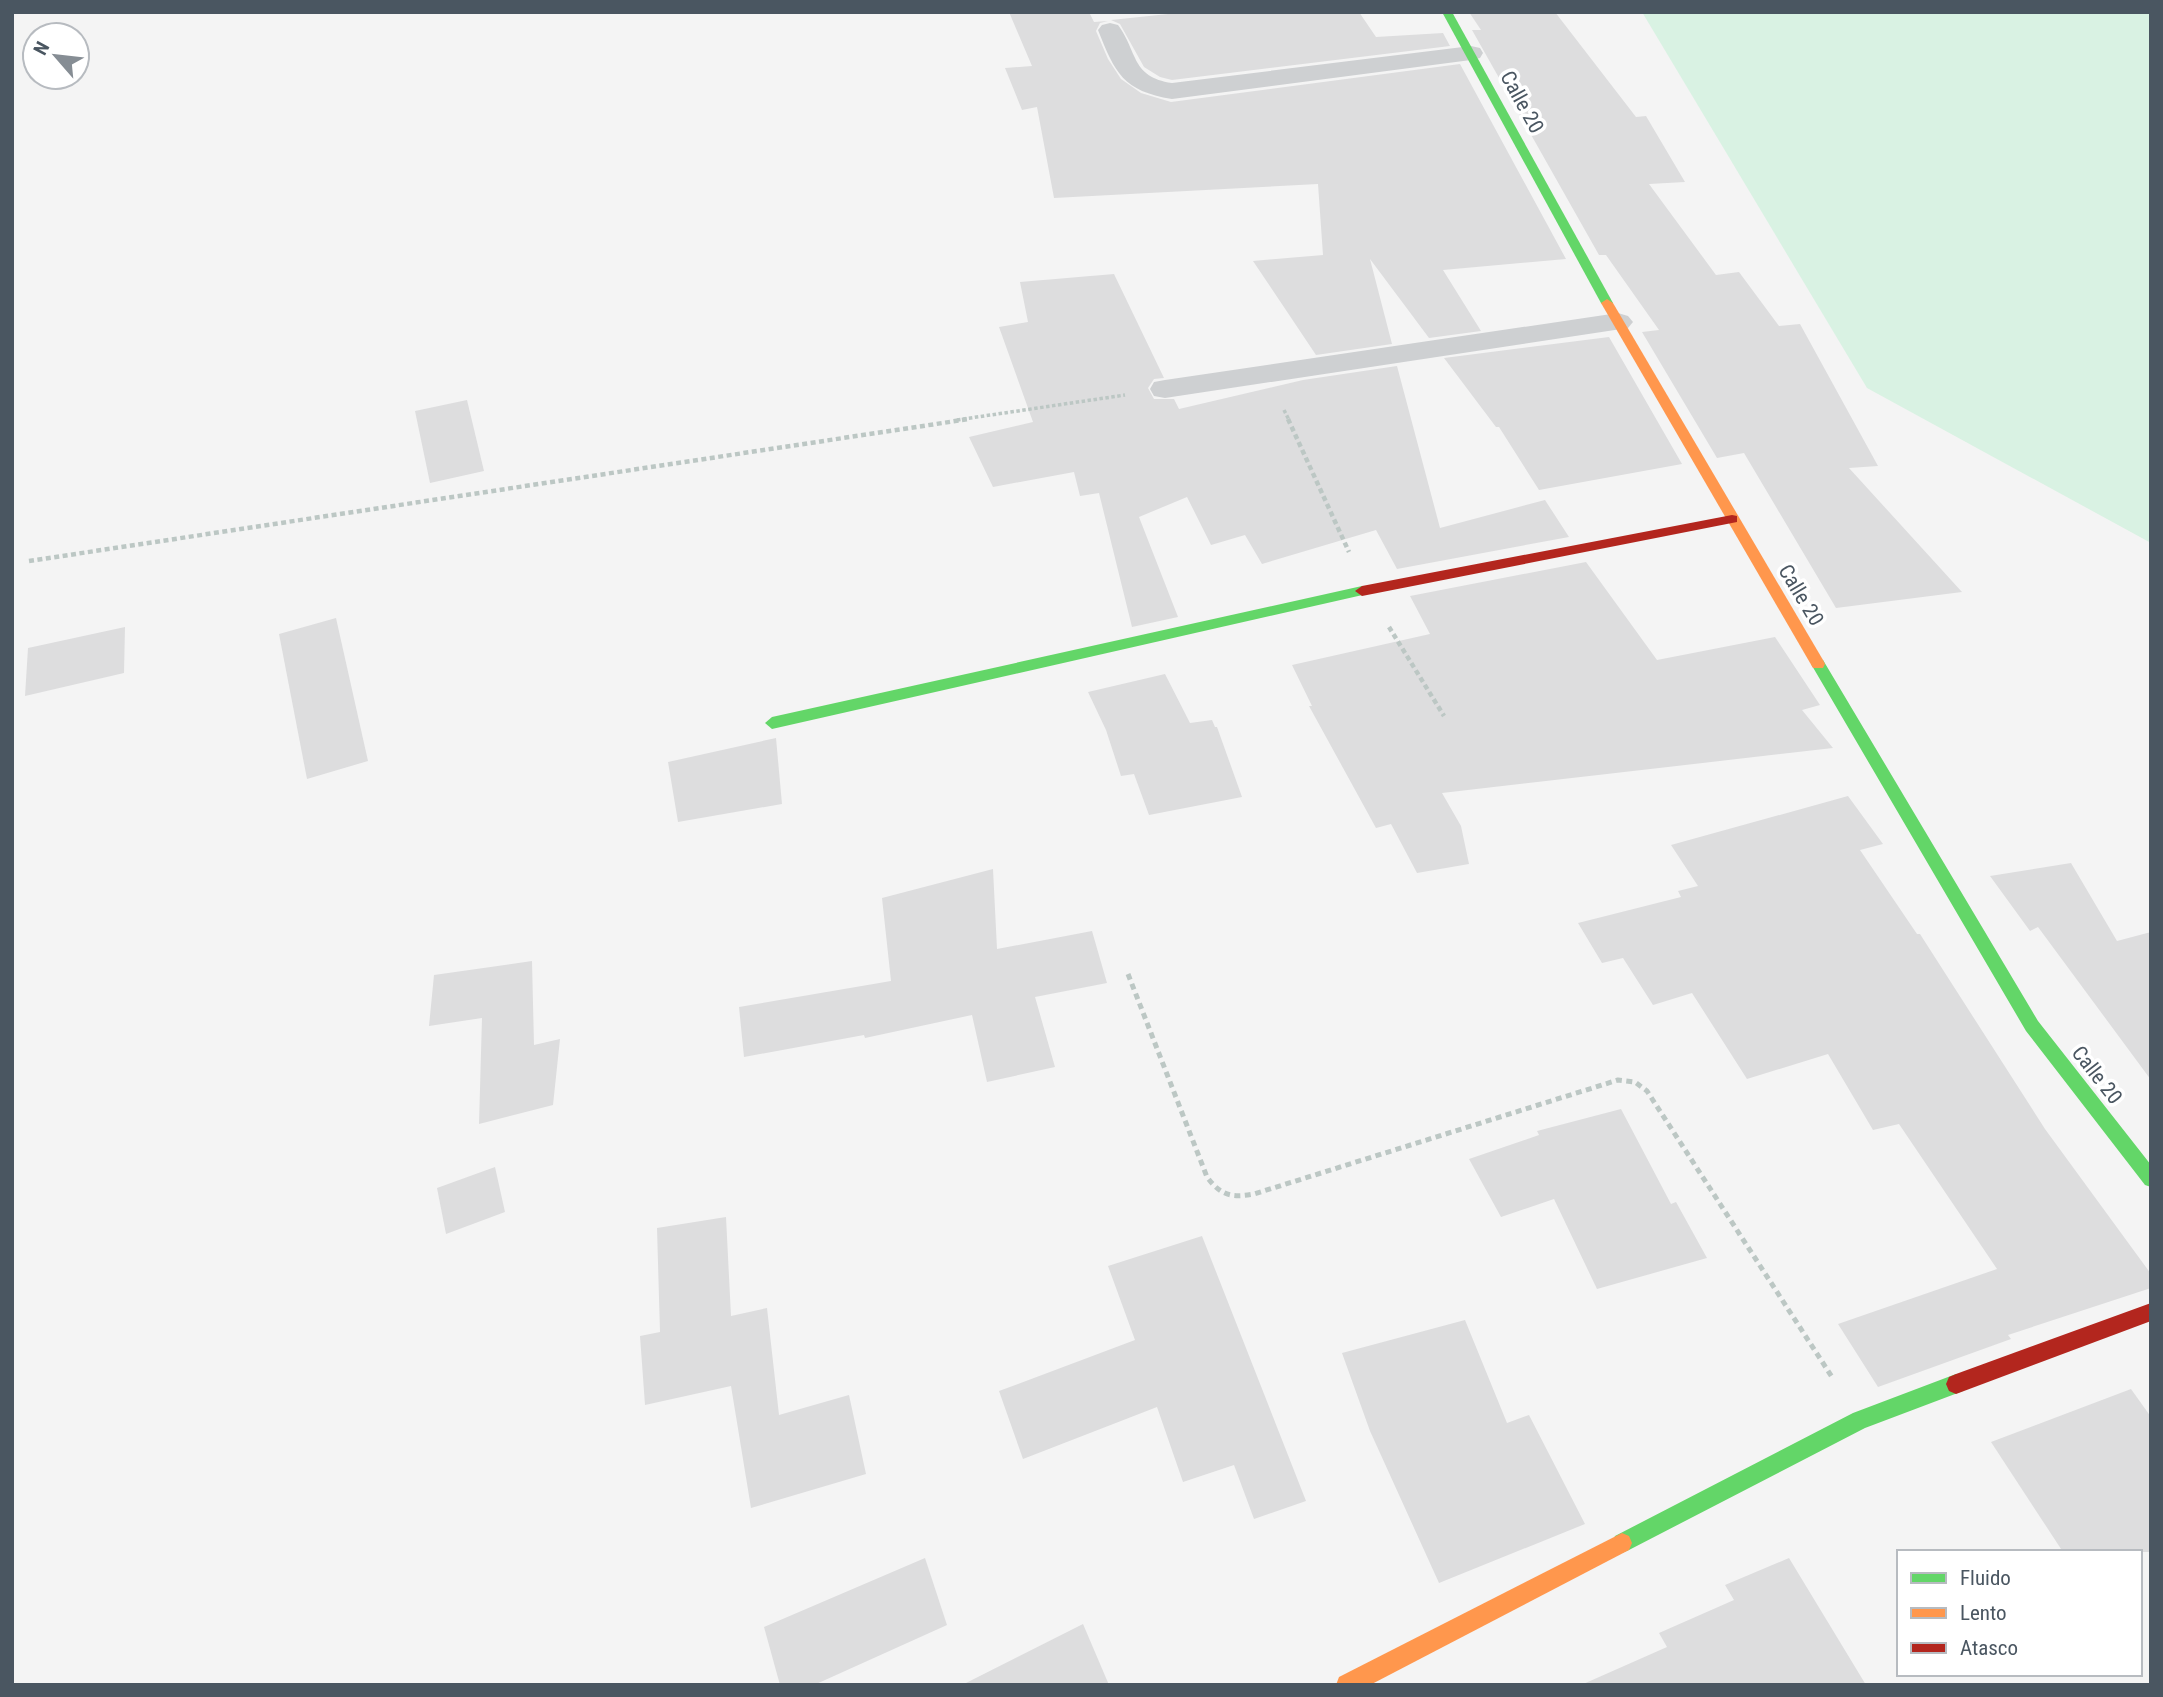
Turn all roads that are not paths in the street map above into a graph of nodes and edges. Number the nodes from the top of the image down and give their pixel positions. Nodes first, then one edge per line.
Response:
1 (1447, 12) edge
2 (1110, 30) dead end
3 (1471, 53) junction
4 (1618, 322) junction
5 (1165, 389) road end
6 (1732, 519) junction
7 (772, 723) dead end
8 (2151, 1179) edge
9 (2151, 1312) edge
10 (1347, 1685) edge

1 - 3 street, Calle 20
2 - 3 street
3 - 4 street, Calle 20
4 - 5 street
4 - 6 street, Calle 20
6 - 7 street
6 - 8 street, Calle 20
9 - 10 street

